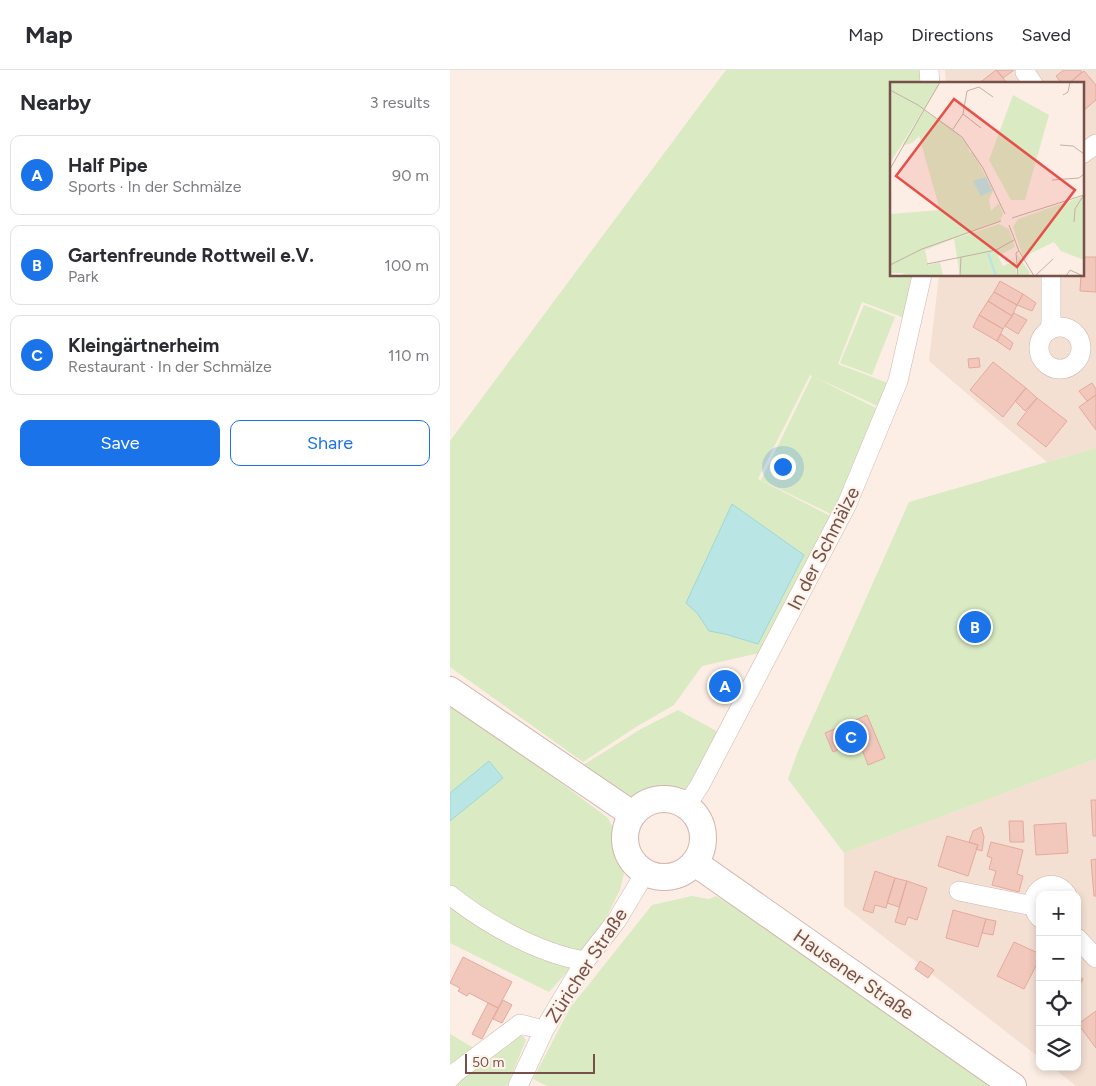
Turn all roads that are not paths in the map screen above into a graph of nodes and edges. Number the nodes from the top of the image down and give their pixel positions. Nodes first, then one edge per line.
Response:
1 (1096, 144) edge
2 (1084, 153) edge
3 (922, 276) edge
4 (1051, 276) edge
5 (1049, 330) dead end
6 (450, 690) edge
7 (686, 806) junction
8 (632, 814) junction
9 (695, 862) junction
10 (645, 873) junction
11 (959, 891) dead end
12 (1039, 891) edge
13 (1064, 891) edge
14 (450, 895) edge
15 (1036, 912) edge
16 (1081, 942) edge
17 (1096, 958) edge
18 (586, 961) junction
19 (544, 1030) junction
20 (450, 1078) edge
21 (518, 1086) edge
22 (1013, 1086) edge

1 - 2 street
3 - 7 street, In der Schmälze
4 - 5 street
6 - 8 main road
7 - 8 main road
7 - 9 main road
8 - 10 main road
9 - 10 main road
9 - 22 main road, Hausener Straße
10 - 18 street, Züricher Straße
11 - 15 street
12 - 13 street
14 - 18 street
16 - 17 street
18 - 19 street, Züricher Straße
19 - 20 street
19 - 21 street, Züricher Straße

